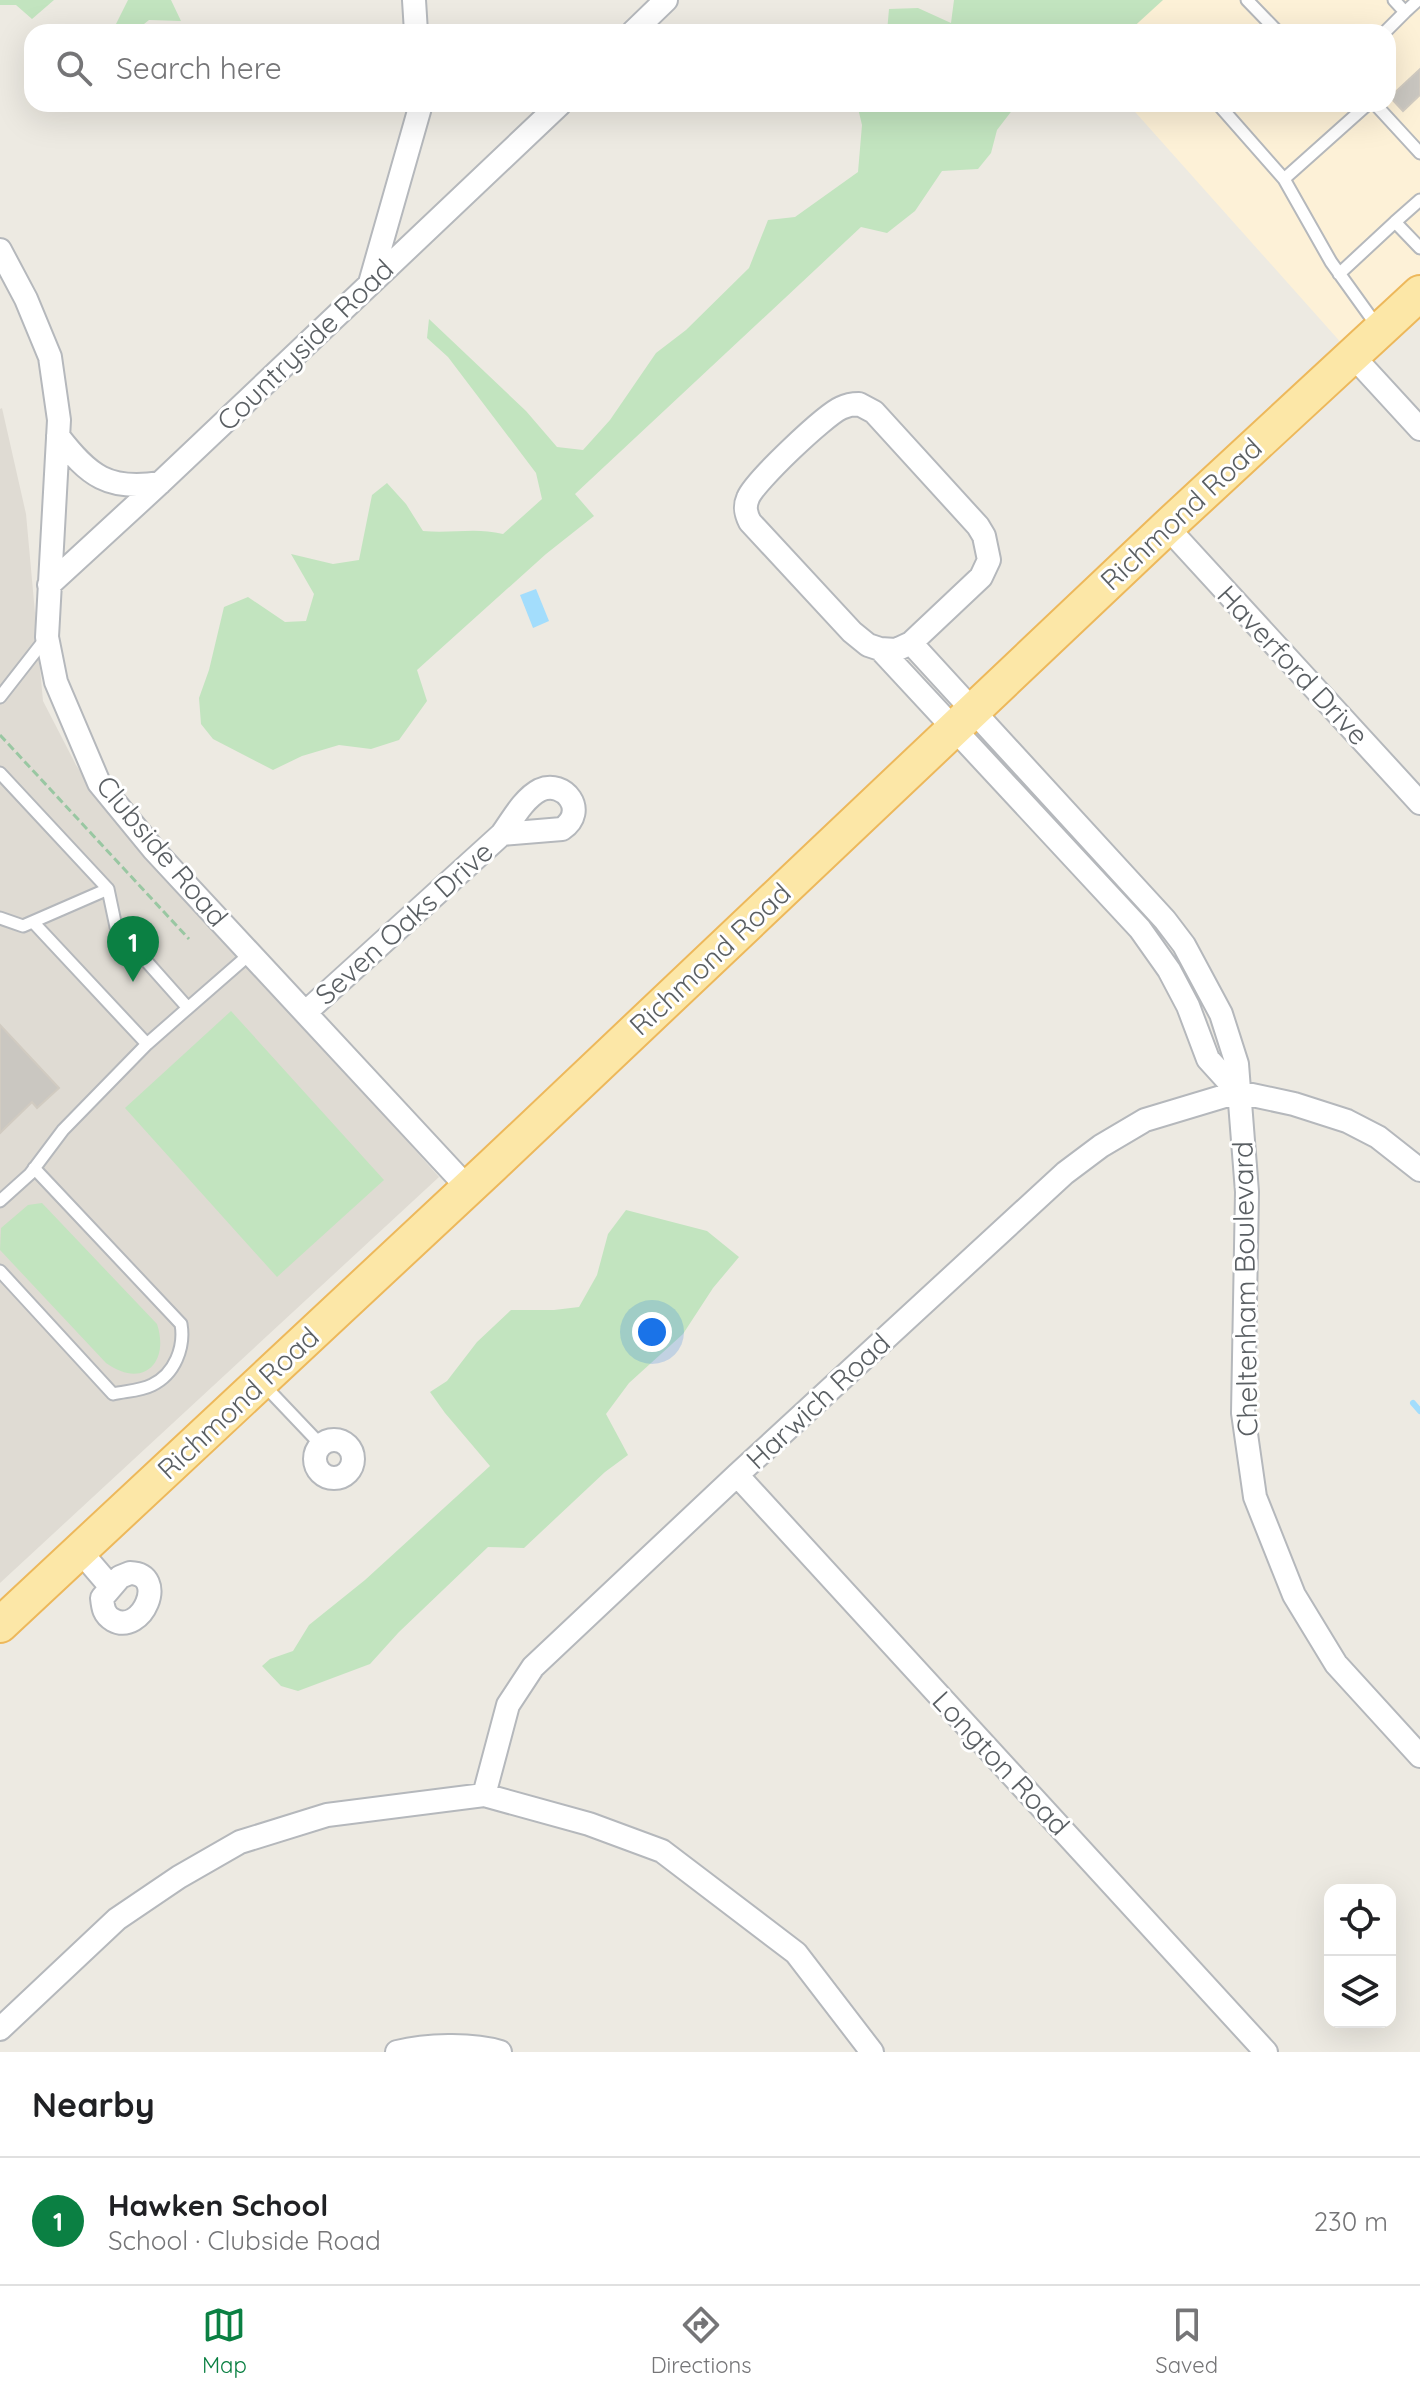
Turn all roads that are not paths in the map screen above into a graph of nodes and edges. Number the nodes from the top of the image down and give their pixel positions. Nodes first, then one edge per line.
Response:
1 (414, 0) edge
2 (666, 0) edge
3 (1247, 0) edge
4 (1394, 0) edge
5 (1418, 0) edge
6 (1405, 12) junction
7 (416, 24) edge
8 (641, 24) edge
9 (1270, 24) edge
10 (1393, 24) edge
11 (419, 112) edge
12 (552, 112) edge
13 (1225, 112) edge
14 (1359, 112) edge
15 (1382, 112) edge
16 (1420, 153) edge
17 (1284, 179) junction
18 (1420, 200) edge
19 (1395, 222) junction
20 (1420, 248) edge
21 (0, 250) edge
22 (1339, 274) junction
23 (370, 283) junction
24 (1420, 293) edge
25 (1379, 330) junction
26 (1352, 355) junction
27 (1420, 429) edge
28 (58, 436) junction
29 (160, 483) junction
30 (1167, 527) junction
31 (49, 585) junction
32 (47, 637) junction
33 (911, 643) junction
34 (880, 649) junction
35 (1, 694) edge
36 (964, 719) junction
37 (0, 773) edge
38 (1420, 803) edge
39 (502, 834) dead end
40 (108, 889) junction
41 (0, 918) edge
42 (33, 922) junction
43 (251, 953) junction
44 (188, 1008) junction
45 (306, 1012) junction
46 (147, 1044) junction
47 (1238, 1092) junction
48 (34, 1168) junction
49 (1420, 1170) edge
50 (468, 1188) junction
51 (0, 1201) edge
52 (0, 1271) edge
53 (261, 1382) junction
54 (321, 1445) dead end
55 (737, 1475) junction
56 (80, 1551) junction
57 (110, 1586) dead end
58 (0, 1625) edge
59 (1420, 1756) edge
60 (484, 1795) junction
61 (0, 2029) edge
62 (397, 2052) edge
63 (500, 2052) edge
64 (872, 2052) edge
65 (1266, 2052) edge

1 - 7 street
2 - 8 street
3 - 9 lane
4 - 6 lane
5 - 6 lane
6 - 10 lane
11 - 23 street
12 - 23 street, Countryside Road
13 - 17 lane
14 - 17 lane
15 - 16 lane
17 - 22 lane
18 - 19 lane
19 - 20 lane
19 - 22 lane
21 - 28 street, Clubside Road
22 - 25 lane
23 - 29 street, Countryside Road
24 - 25 main road, Richmond Road
25 - 26 main road, Richmond Road
26 - 27 street
26 - 30 main road, Richmond Road
28 - 29 street
28 - 31 street, Clubside Road
29 - 31 street, Countryside Road
30 - 36 main road, Richmond Road
30 - 38 street, Haverford Drive
31 - 32 street, Clubside Road
32 - 35 lane
32 - 43 street, Clubside Road
33 - 34 street
33 - 34 street
33 - 36 street
34 - 36 street
36 - 47 street
36 - 50 main road, Richmond Road
37 - 40 lane
39 - 45 street, Seven Oaks Drive
40 - 42 lane
40 - 44 lane
41 - 42 lane
42 - 46 lane
43 - 44 lane
43 - 45 street, Clubside Road
44 - 46 lane
45 - 50 street, Clubside Road
46 - 48 lane
47 - 49 street
47 - 55 street, Harwich Road
47 - 59 street, Cheltenham Boulevard
48 - 51 lane
48 - 52 lane
50 - 53 main road, Richmond Road
53 - 54 lane
53 - 56 main road, Richmond Road
55 - 60 street, Harwich Road
55 - 65 street, Longton Road
56 - 57 street
56 - 58 main road, Richmond Road
60 - 61 street
60 - 64 street
62 - 63 street

